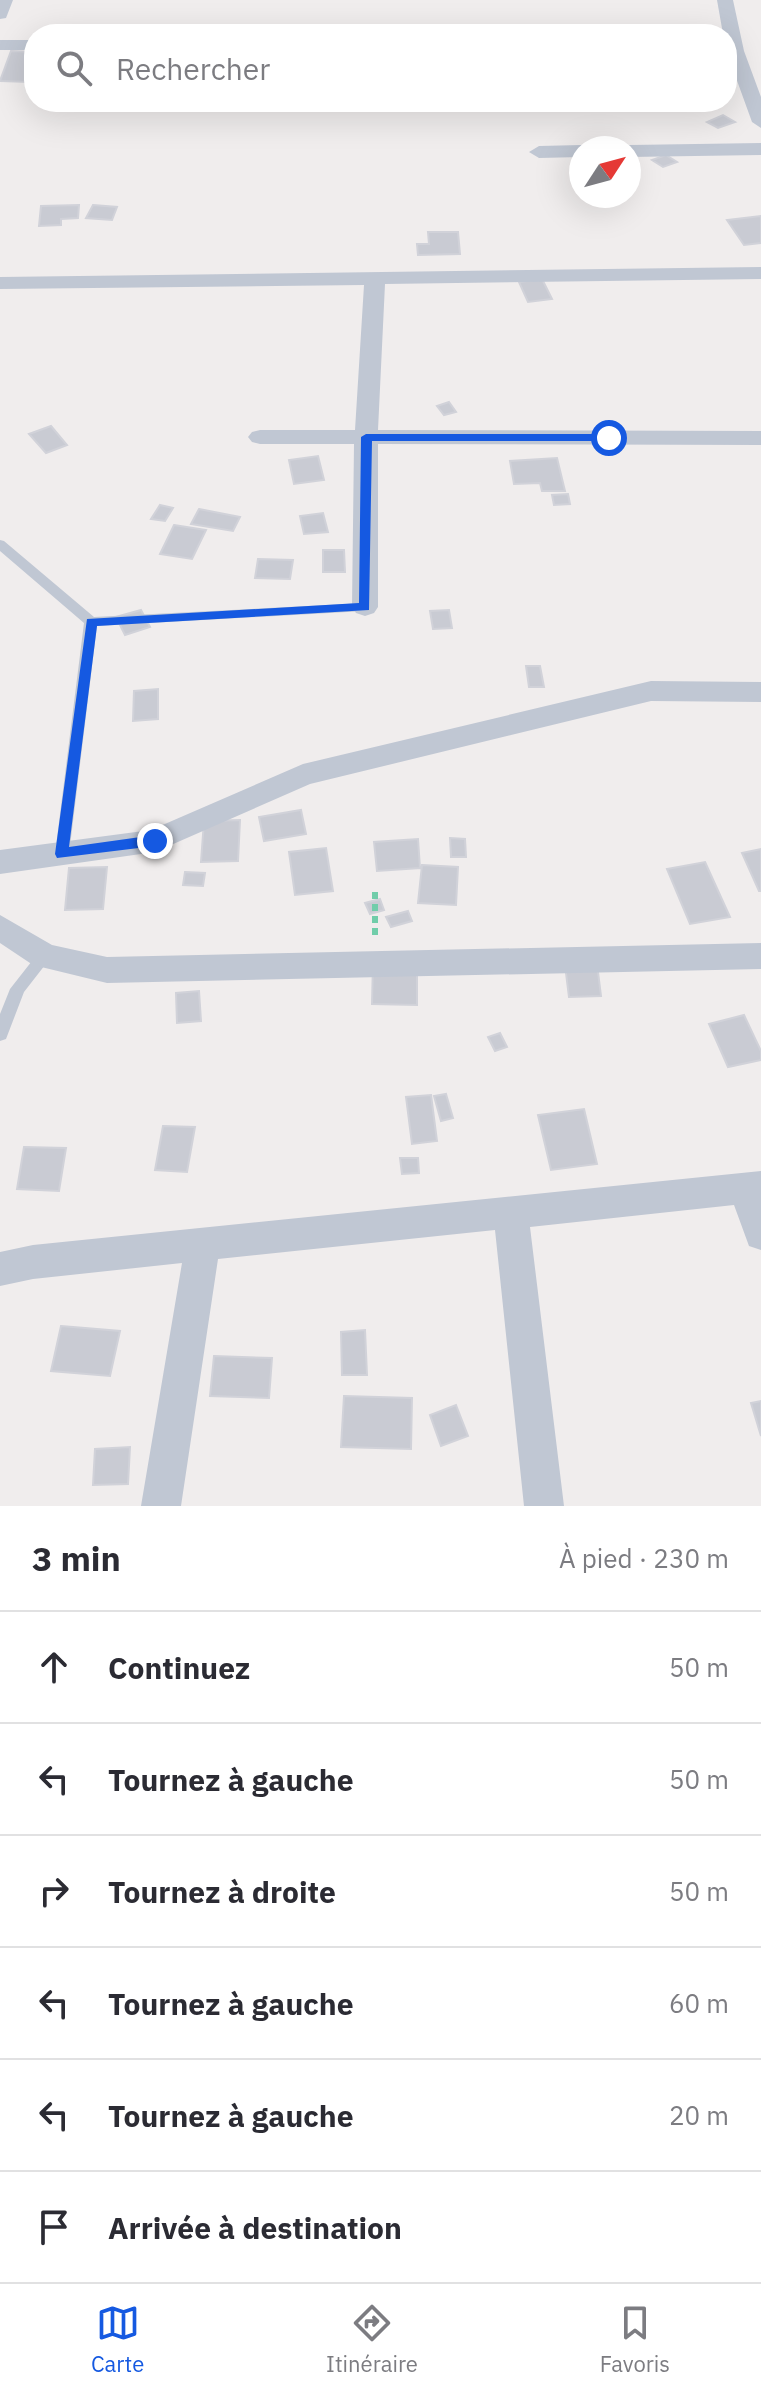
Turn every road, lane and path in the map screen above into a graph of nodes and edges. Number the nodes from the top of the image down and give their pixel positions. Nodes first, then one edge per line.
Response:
1 (5, 0) edge
2 (725, 0) edge
3 (0, 14) edge
4 (728, 24) edge
5 (0, 45) edge
6 (24, 45) edge
7 (737, 51) edge
8 (761, 51) edge
9 (737, 65) edge
10 (761, 122) edge
11 (761, 149) edge
12 (569, 151) edge
13 (641, 151) edge
14 (539, 152) dead end
15 (761, 273) edge
16 (375, 278) junction
17 (0, 283) edge
18 (260, 437) dead end
19 (366, 437) junction
20 (761, 438) edge
21 (0, 544) edge
22 (365, 607) joint
23 (91, 622) junction
24 (761, 692) edge
25 (62, 854) junction
26 (0, 862) edge
27 (375, 892) dead end
28 (0, 927) edge
29 (375, 939) dead end
30 (44, 956) junction
31 (761, 956) edge
32 (0, 1034) edge
33 (753, 1188) edge
34 (511, 1213) junction
35 (761, 1234) edge
36 (203, 1244) junction
37 (0, 1269) edge
38 (161, 1506) edge
39 (544, 1506) edge

1 - 3 street
2 - 4 street
5 - 6 street
7 - 8 street
9 - 10 street
11 - 13 street
12 - 14 street
15 - 16 street
16 - 17 street
16 - 19 street
18 - 19 street
19 - 20 street
19 - 22 street
21 - 23 lane
22 - 23 lane
23 - 25 lane
24 - 25 street
25 - 26 street
27 - 29 path
28 - 30 street
30 - 31 street
30 - 32 lane
33 - 34 street
33 - 35 street
34 - 36 street
34 - 39 street
36 - 37 street
36 - 38 street

